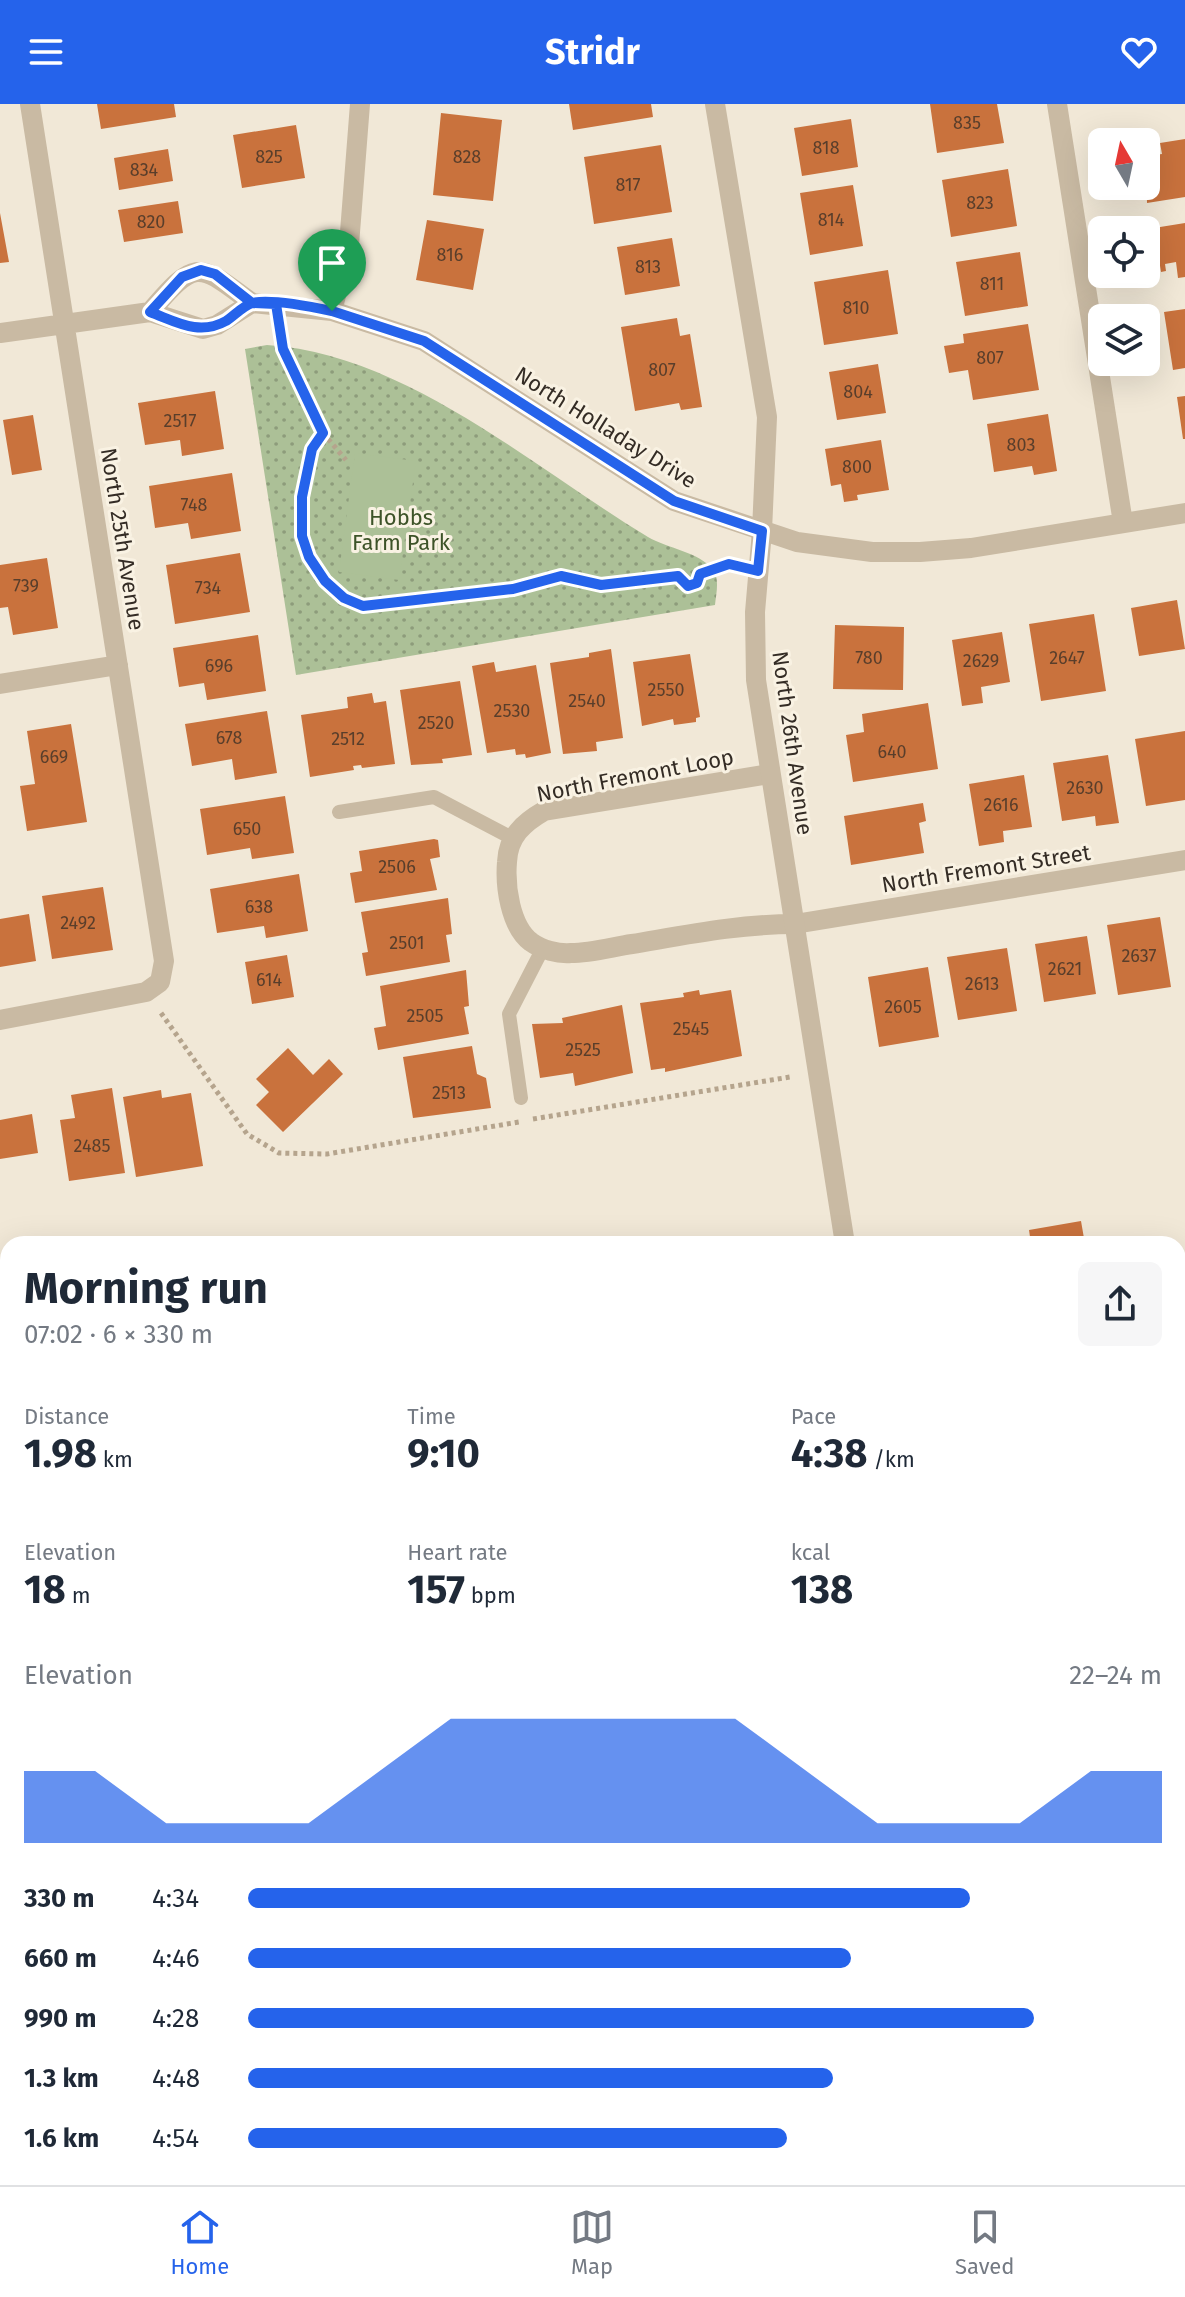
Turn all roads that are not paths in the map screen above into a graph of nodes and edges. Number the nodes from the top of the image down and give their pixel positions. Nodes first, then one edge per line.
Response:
1 (30, 104) edge
2 (360, 104) edge
3 (715, 104) edge
4 (1057, 104) edge
5 (252, 303) junction
6 (332, 311) junction
7 (150, 312) junction
8 (65, 322) junction
9 (0, 333) edge
10 (1185, 513) edge
11 (1123, 523) junction
12 (762, 531) junction
13 (118, 665) junction
14 (0, 684) edge
15 (770, 774) junction
16 (339, 812) dead end
17 (512, 838) junction
18 (1185, 860) edge
19 (795, 924) junction
20 (543, 948) junction
21 (0, 1020) edge
22 (521, 1098) dead end
23 (844, 1236) edge

1 - 8 street, North 25th Avenue
2 - 6 street
3 - 12 street, North 26th Avenue
4 - 11 street
5 - 6 street, North Holladay Drive
5 - 7 street
5 - 7 street
6 - 12 street, North Holladay Drive
7 - 8 street
8 - 9 street
8 - 13 street, North 25th Avenue
10 - 11 street, North Holladay Drive
11 - 12 street, North Holladay Drive
12 - 15 street, North 26th Avenue
13 - 14 street
13 - 21 street, North 25th Avenue
15 - 17 street, North Fremont Loop
15 - 19 street, North 26th Avenue
16 - 17 lane
17 - 20 street
18 - 19 street, North Fremont Street
19 - 20 street
19 - 23 street, North 26th Avenue
20 - 22 lane

